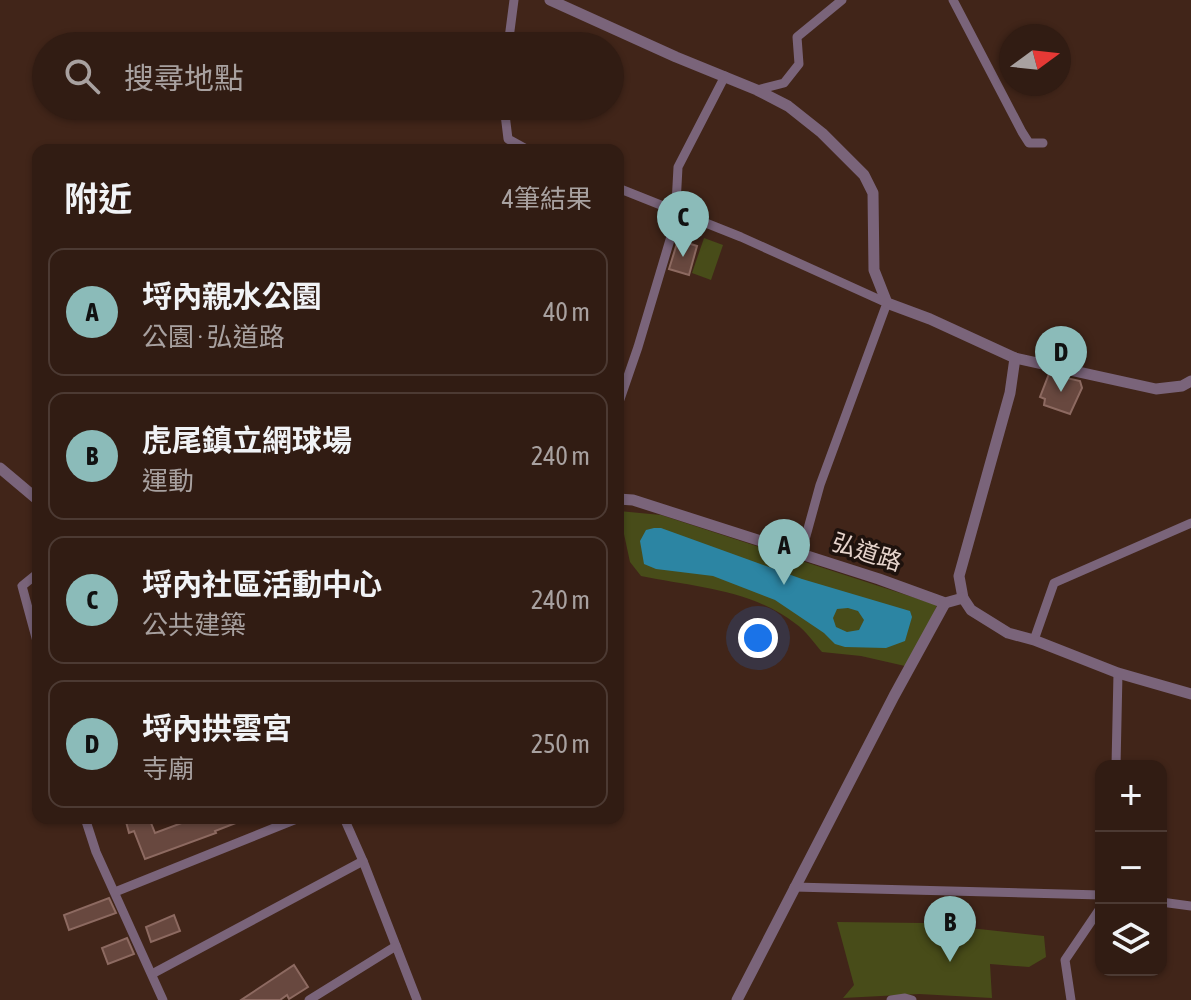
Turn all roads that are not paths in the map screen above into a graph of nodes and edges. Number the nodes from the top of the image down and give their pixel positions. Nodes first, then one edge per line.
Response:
1 (514, 0) edge
2 (550, 0) edge
3 (842, 0) edge
4 (953, 0) edge
5 (510, 32) edge
6 (621, 32) edge
7 (624, 33) edge
8 (725, 76) junction
9 (757, 90) junction
10 (506, 120) edge
11 (1043, 143) dead end
12 (514, 144) edge
13 (624, 190) edge
14 (676, 210) junction
15 (887, 303) junction
16 (1015, 358) junction
17 (1191, 381) edge
18 (624, 388) edge
19 (0, 468) edge
20 (32, 495) edge
21 (624, 499) edge
22 (1191, 523) edge
23 (801, 554) junction
24 (32, 578) edge
25 (963, 598) junction
26 (945, 603) junction
27 (32, 623) edge
28 (1034, 640) junction
29 (1118, 673) junction
30 (1191, 694) edge
31 (1116, 760) edge
32 (87, 824) edge
33 (284, 824) edge
34 (347, 824) edge
35 (363, 861) junction
36 (794, 887) junction
37 (115, 892) junction
38 (1095, 895) edge
39 (1167, 903) edge
40 (1191, 906) edge
41 (1095, 916) edge
42 (396, 946) junction
43 (152, 974) junction
44 (163, 1000) edge
45 (309, 1000) edge
46 (417, 1000) edge
47 (737, 1000) edge
48 (891, 1000) edge
49 (912, 1000) edge
50 (1071, 1000) edge

1 - 5 street
2 - 6 street
3 - 9 street
4 - 11 street
7 - 8 street
8 - 9 street
8 - 14 street
9 - 15 street
10 - 12 street
13 - 14 street
14 - 15 street
14 - 18 street
15 - 16 street
15 - 23 street
16 - 17 street
16 - 25 street
19 - 20 street
21 - 23 street, 弘道路
22 - 28 street
23 - 26 street, 弘道路
24 - 27 street
25 - 26 street
25 - 28 street
26 - 36 street
28 - 29 street
29 - 30 street
29 - 31 street
32 - 37 street
33 - 37 street
34 - 35 street
35 - 42 street
35 - 43 street
36 - 38 street
36 - 47 street
37 - 43 street
39 - 40 street
41 - 50 street
42 - 45 street
42 - 46 street
43 - 44 street
48 - 49 street

